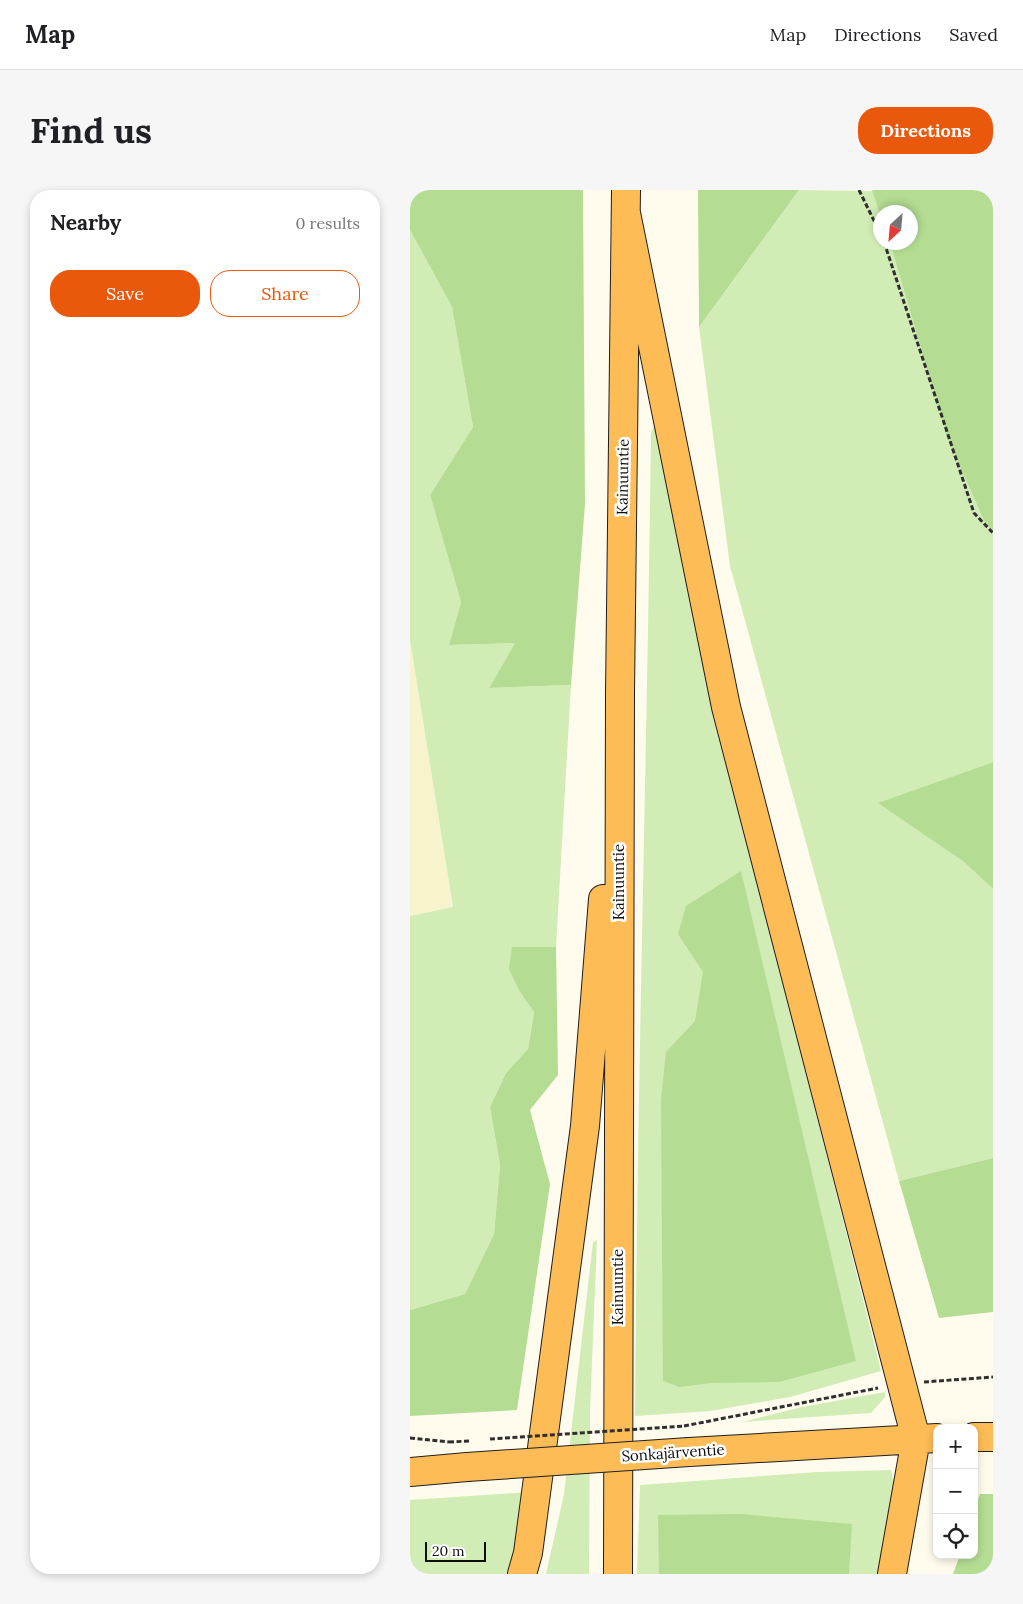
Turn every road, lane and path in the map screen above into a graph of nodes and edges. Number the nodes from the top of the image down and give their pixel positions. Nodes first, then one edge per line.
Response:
1 (859, 190) edge
2 (626, 201) edge
3 (873, 219) edge
4 (887, 250) edge
5 (993, 533) edge
6 (620, 693) junction
7 (993, 1377) edge
8 (901, 1383) junction
9 (978, 1437) edge
10 (993, 1437) edge
11 (410, 1438) edge
12 (686, 1439) junction
13 (927, 1439) edge
14 (478, 1440) dead end
15 (488, 1440) dead end
16 (410, 1472) edge
17 (522, 1574) edge
18 (618, 1574) edge
19 (892, 1574) edge

1 - 3 path
2 - 6 highway, Kainuuntie
2 - 8 highway
4 - 5 path
6 - 17 highway
6 - 18 highway, Kainuuntie
7 - 8 path
8 - 12 path
8 - 13 highway
9 - 10 highway
11 - 14 path, bridge
12 - 13 highway, Sonkajärventie
12 - 15 path, bridge
12 - 16 highway, Sonkajärventie, bridge
13 - 19 highway

